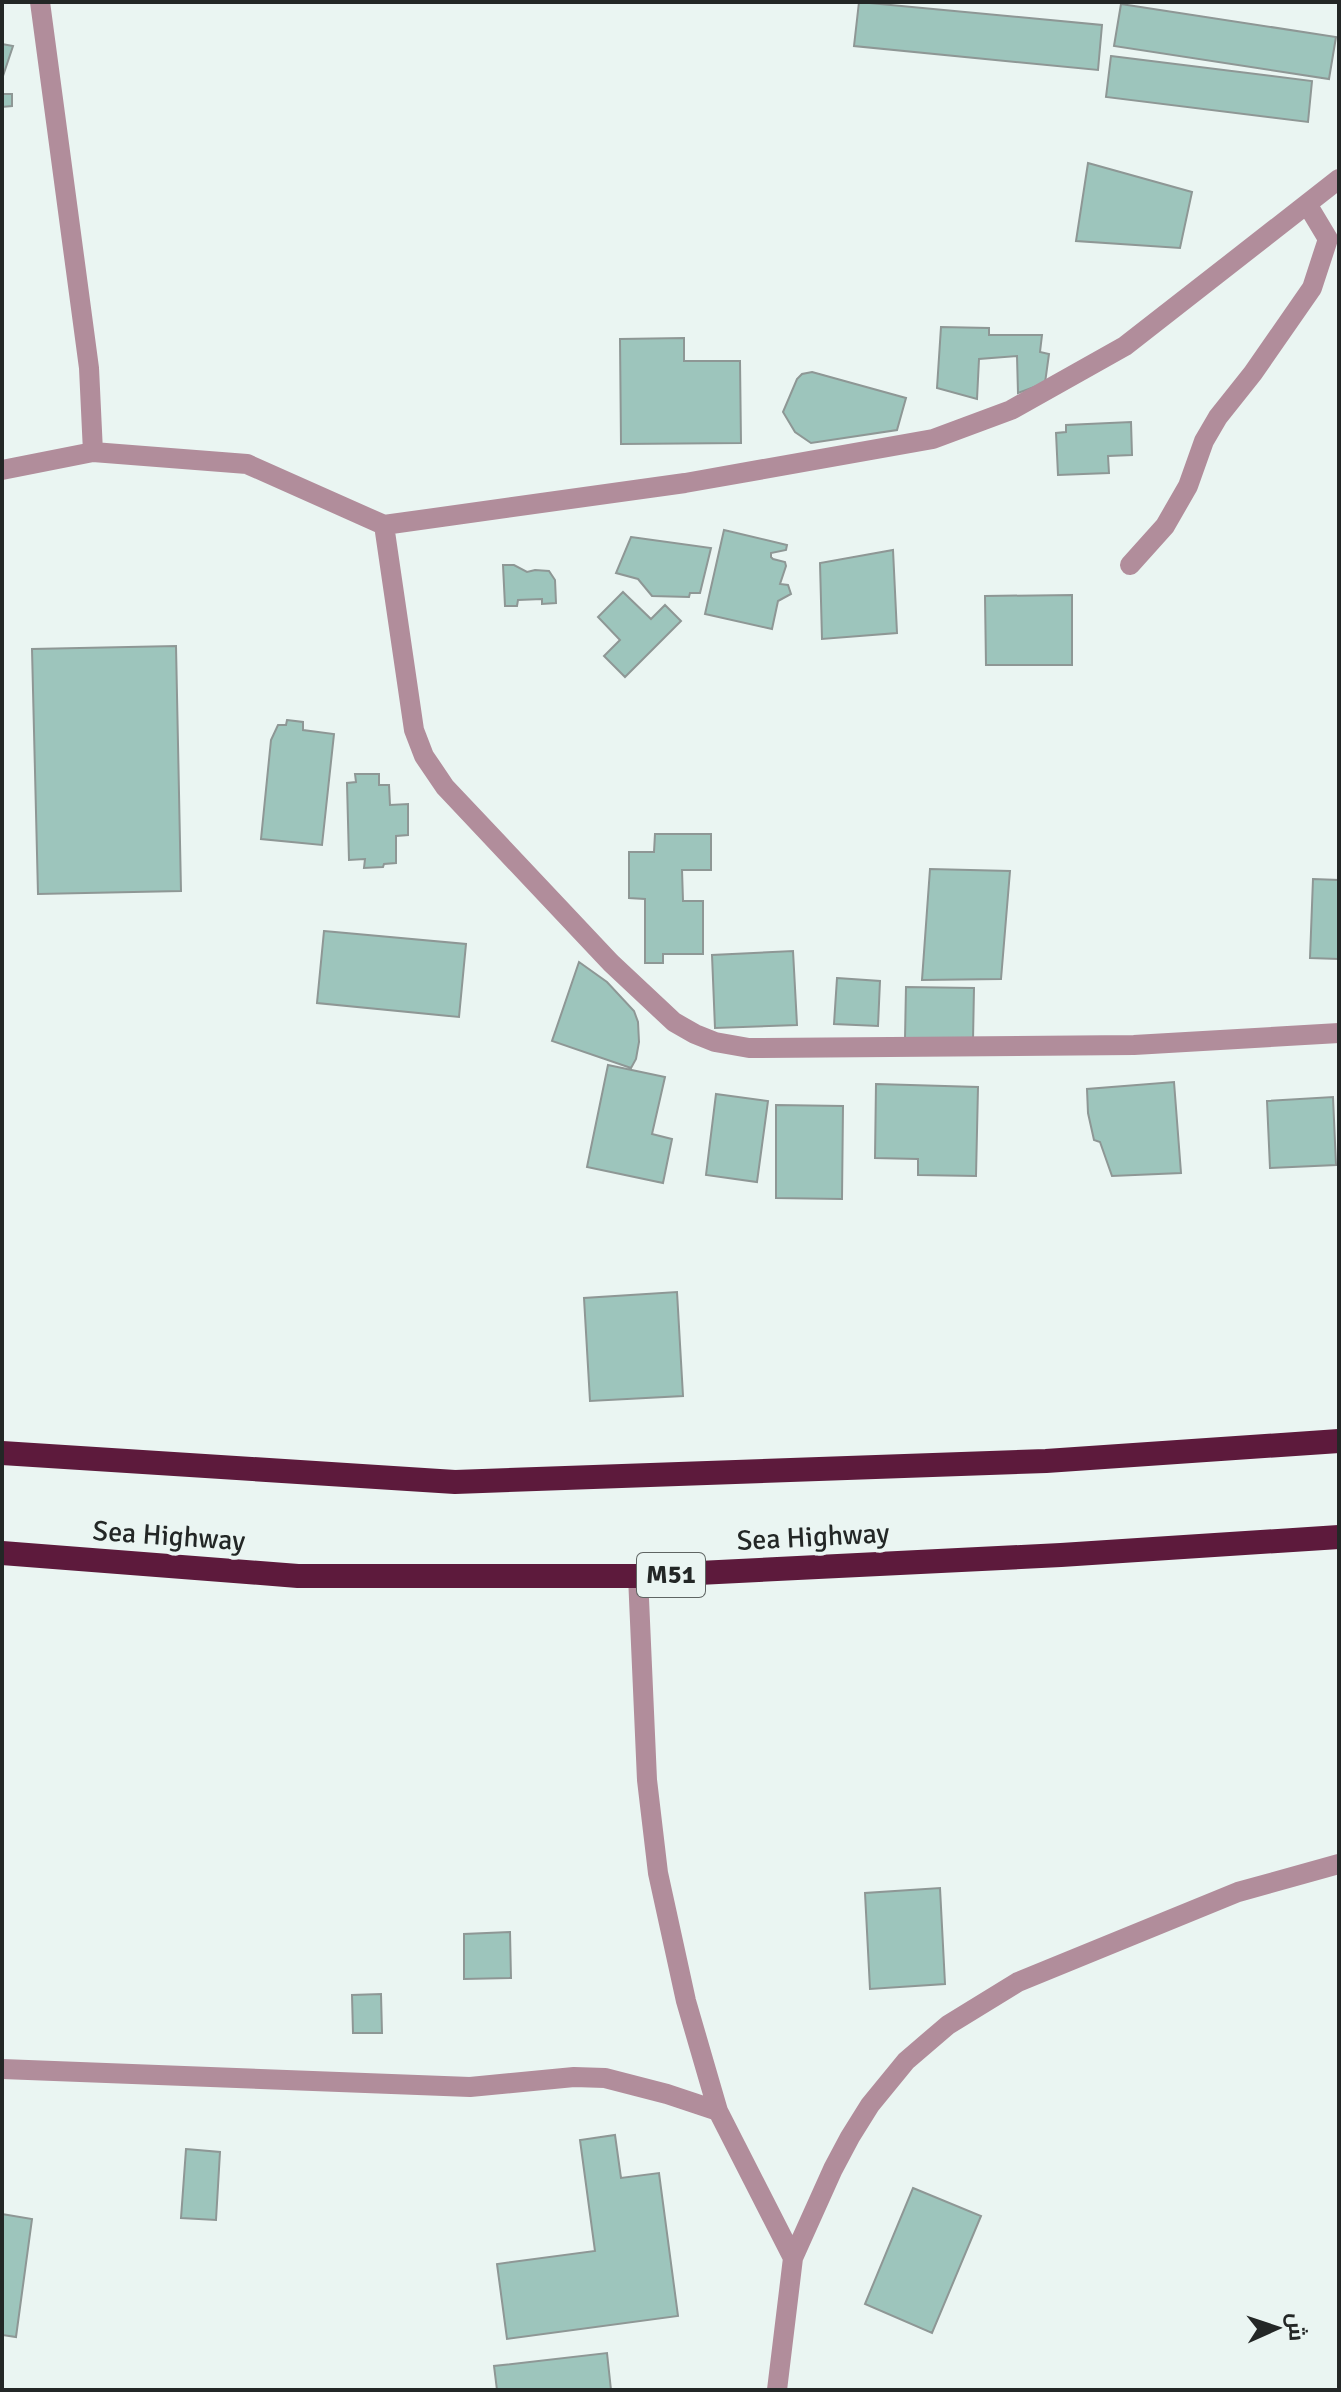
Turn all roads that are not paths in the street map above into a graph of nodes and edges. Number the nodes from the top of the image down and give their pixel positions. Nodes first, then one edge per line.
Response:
1 (40, 2) edge
2 (1339, 179) edge
3 (1307, 204) junction
4 (93, 452) junction
5 (2, 470) edge
6 (384, 525) junction
7 (1130, 565) dead end
8 (1339, 1033) edge
9 (1339, 1441) edge
10 (2, 1453) edge
11 (1339, 1537) edge
12 (2, 1553) edge
13 (638, 1576) junction
14 (1339, 1864) edge
15 (2, 2069) edge
16 (718, 2111) junction
17 (793, 2258) junction
18 (777, 2390) edge

1 - 4 street
2 - 3 street
3 - 6 street
3 - 7 street
4 - 5 street
4 - 6 street
6 - 8 street
9 - 10 highway
11 - 13 highway, Sea Highway / M51
12 - 13 highway, Sea Highway / M51
13 - 16 street
14 - 17 street
15 - 16 street
16 - 17 street
17 - 18 street

